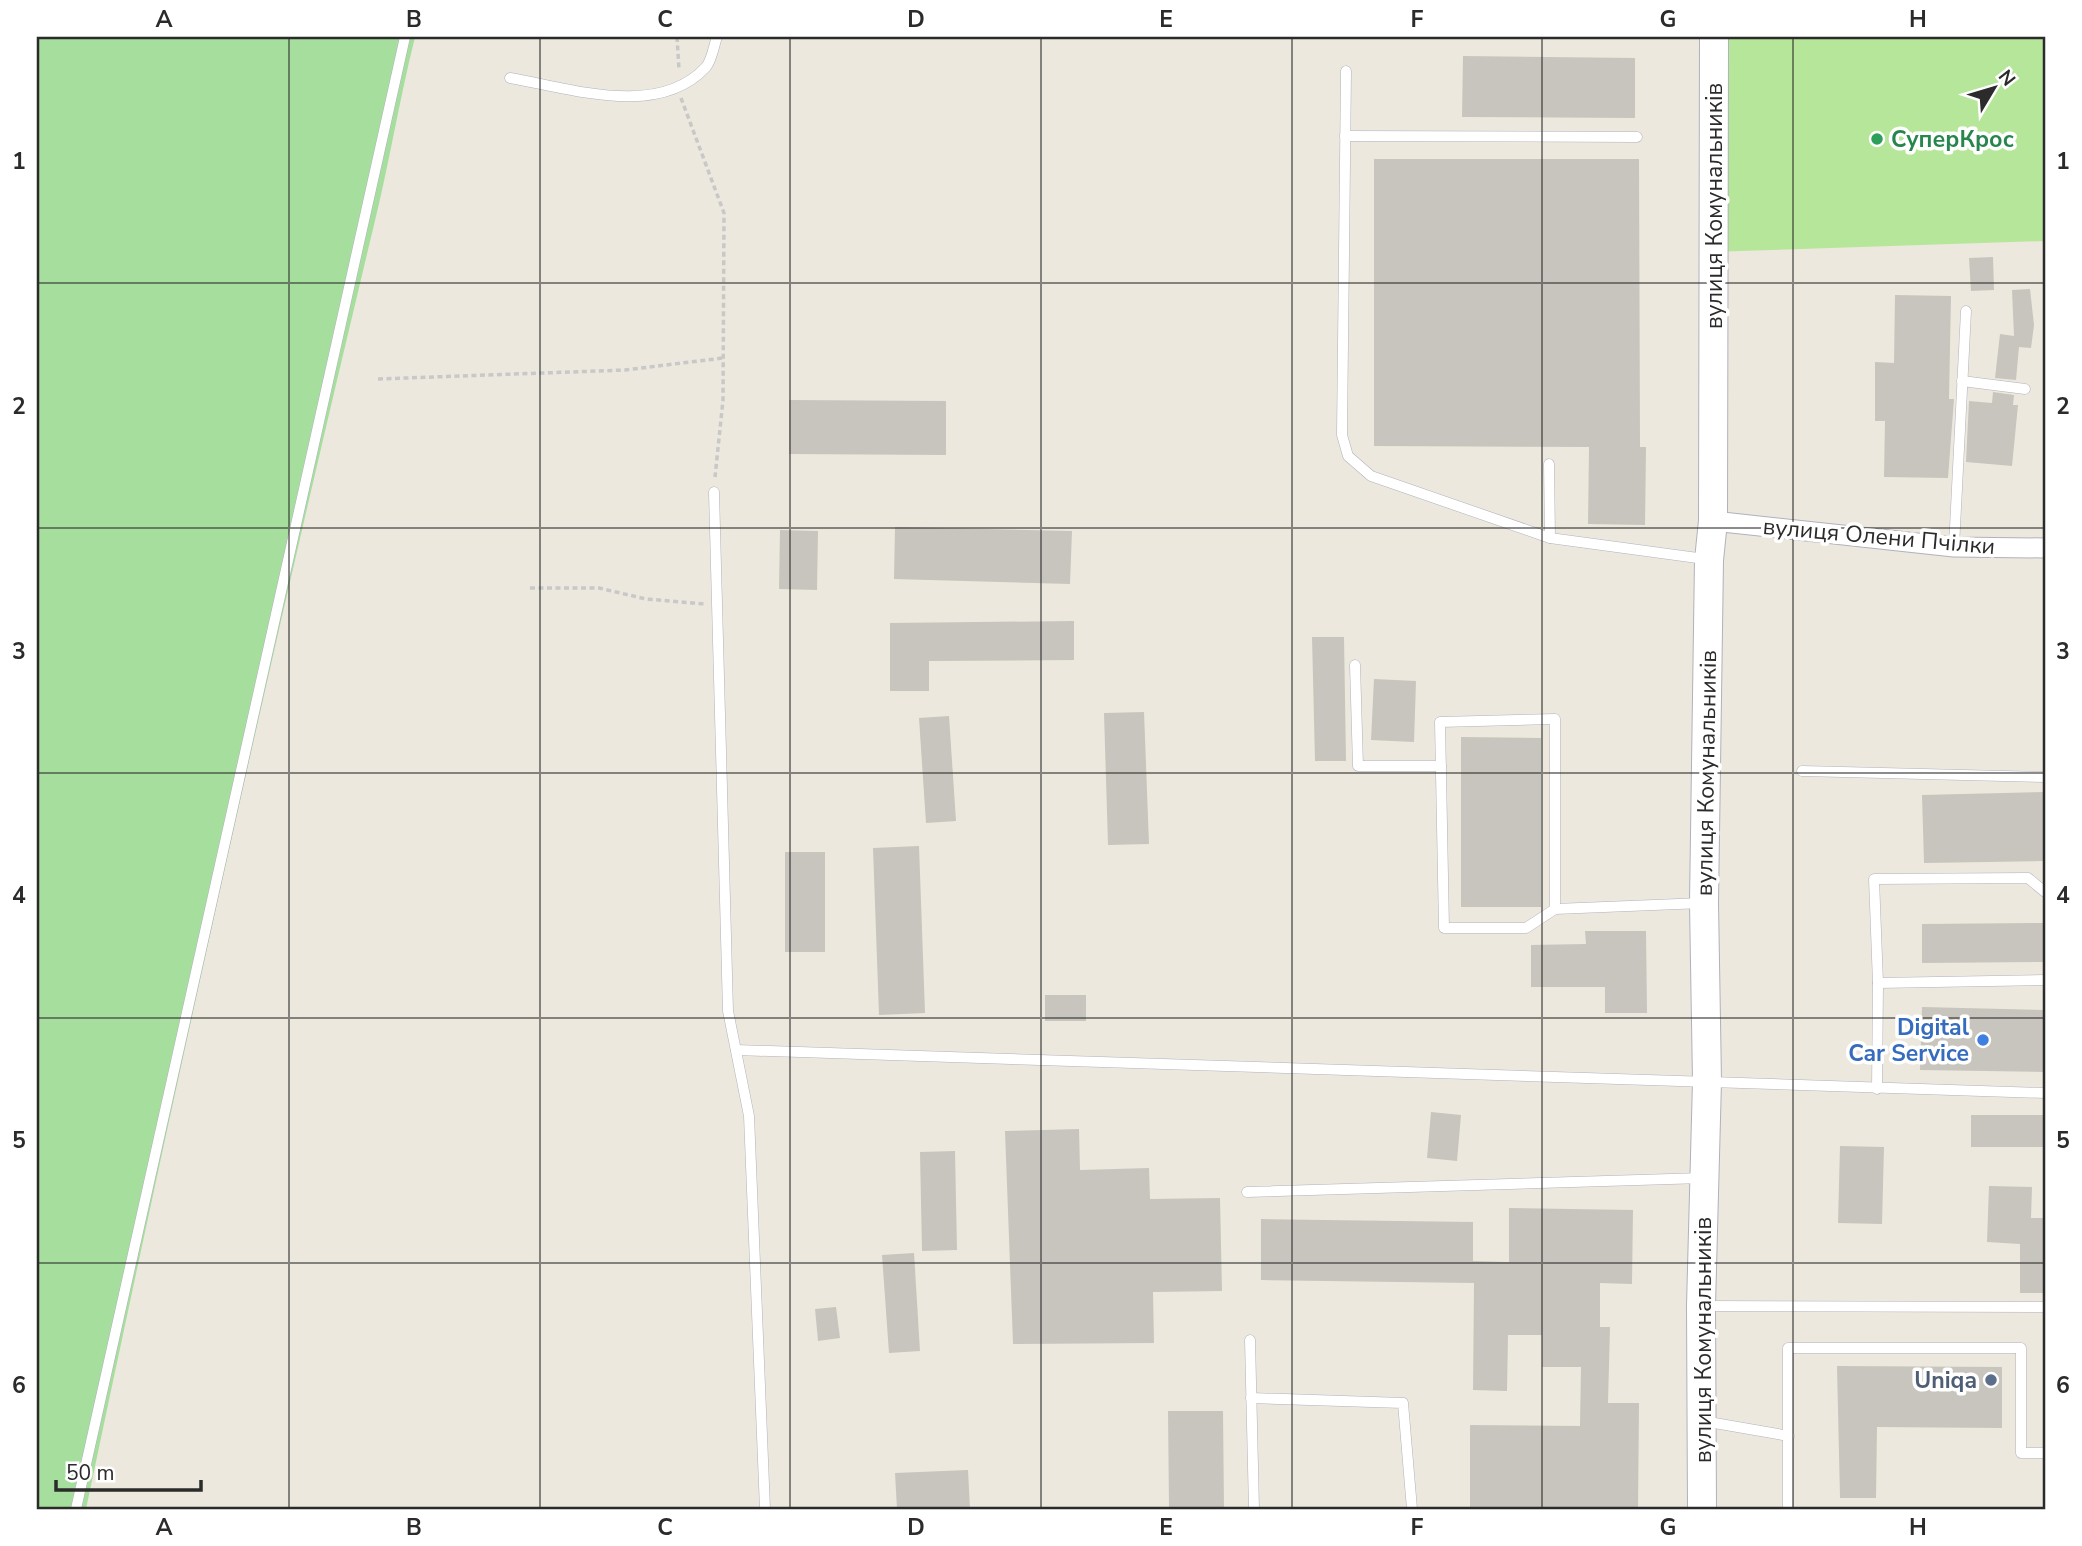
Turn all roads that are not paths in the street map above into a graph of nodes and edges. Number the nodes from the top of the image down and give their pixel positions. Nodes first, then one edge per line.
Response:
1 (405, 37) edge
2 (717, 37) edge
3 (1714, 37) edge
4 (1346, 71) dead end
5 (510, 78) dead end
6 (1345, 136) junction
7 (1637, 137) dead end
8 (1966, 311) dead end
9 (1962, 381) junction
10 (2025, 389) dead end
11 (1549, 464) dead end
12 (714, 492) road end
13 (1713, 521) junction
14 (1549, 538) junction
15 (1954, 547) junction
16 (2045, 548) edge
17 (1709, 560) junction
18 (1355, 665) dead end
19 (1441, 766) junction
20 (1802, 771) dead end
21 (2045, 777) edge
22 (2045, 892) edge
23 (1704, 903) junction
24 (1555, 909) junction
25 (2045, 980) edge
26 (1878, 983) junction
27 (736, 1051) junction
28 (1707, 1081) junction
29 (1877, 1089) junction
30 (2045, 1093) edge
31 (1704, 1178) junction
32 (1247, 1192) dead end
33 (1701, 1306) junction
34 (2045, 1307) edge
35 (1250, 1340) dead end
36 (1251, 1398) junction
37 (1703, 1421) junction
38 (1789, 1436) junction
39 (2045, 1453) edge
40 (76, 1509) edge
41 (765, 1509) edge
42 (1254, 1509) edge
43 (1412, 1509) edge
44 (1702, 1509) edge
45 (1788, 1509) edge

1 - 40 lane
2 - 5 lane
3 - 13 street, вулиця Комунальників
4 - 6 lane
6 - 7 lane
6 - 14 lane
8 - 9 lane
9 - 10 lane
9 - 15 lane
11 - 14 lane
12 - 27 lane
13 - 15 street, вулиця Олени Пчілки
13 - 17 street, вулиця Комунальників
14 - 17 lane
15 - 16 street, вулиця Олени Пчілки
17 - 23 street, вулиця Комунальників
18 - 19 lane
19 - 24 lane
19 - 24 lane
20 - 21 lane
22 - 26 lane
23 - 24 lane
23 - 28 street, вулиця Комунальників
25 - 26 lane
26 - 29 lane
27 - 28 lane
27 - 41 lane
28 - 29 lane
28 - 31 street, вулиця Комунальників
29 - 30 lane
31 - 32 lane
31 - 33 street, вулиця Комунальників
33 - 34 lane
33 - 37 street, вулиця Комунальників
35 - 36 lane
36 - 42 lane
36 - 43 lane
37 - 38 lane
37 - 44 street, вулиця Комунальників
38 - 39 lane
38 - 45 lane

